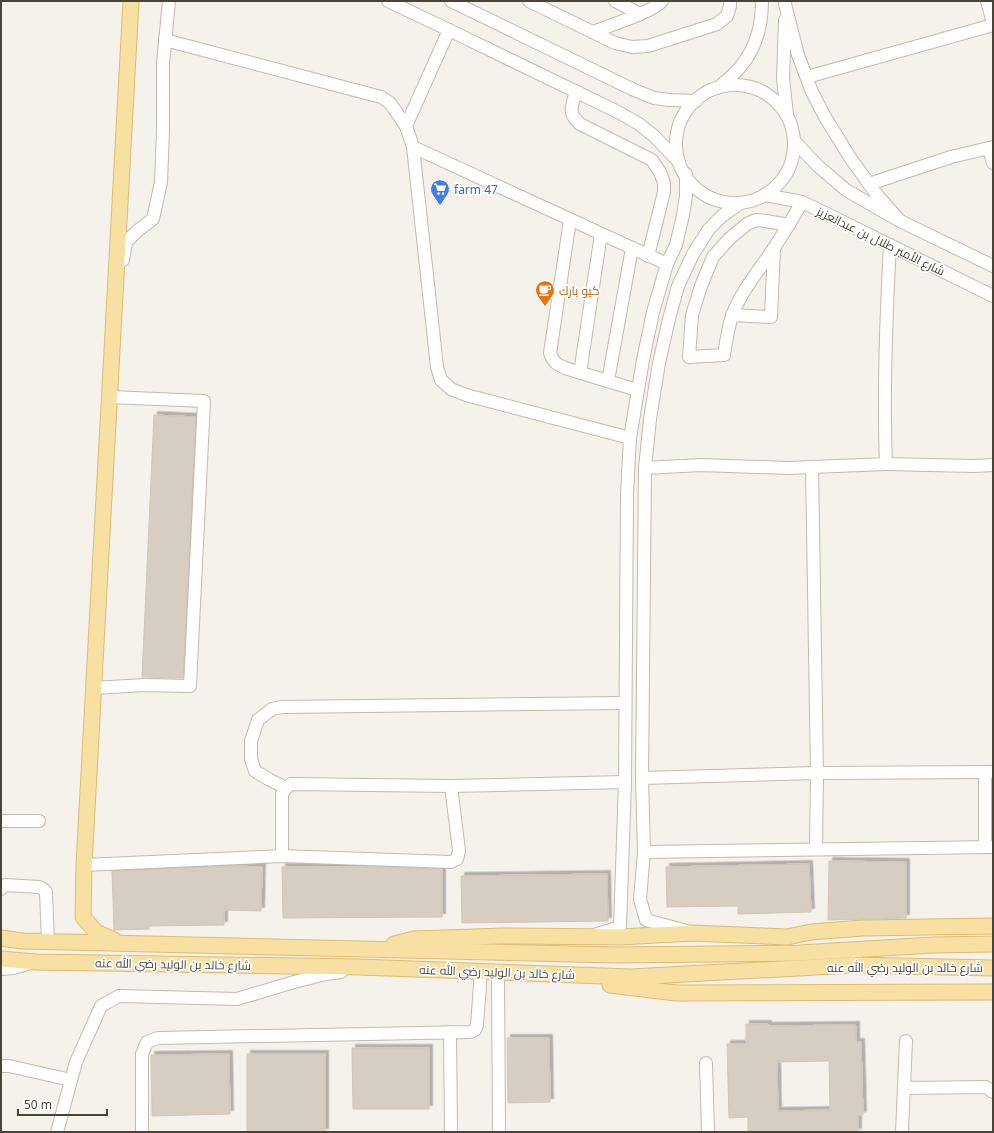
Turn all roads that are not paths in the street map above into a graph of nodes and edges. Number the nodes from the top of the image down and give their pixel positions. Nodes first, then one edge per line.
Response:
1 (131, 1) edge
2 (169, 1) edge
3 (388, 1) edge
4 (451, 1) edge
5 (529, 1) edge
6 (615, 1) edge
7 (662, 1) edge
8 (730, 1) edge
9 (762, 1) edge
10 (987, 1) edge
11 (784, 3) edge
12 (640, 14) junction
13 (993, 24) edge
14 (449, 30) junction
15 (593, 32) junction
16 (165, 40) junction
17 (807, 77) junction
18 (718, 88) junction
19 (576, 91) junction
20 (696, 101) junction
21 (786, 115) junction
22 (406, 126) junction
23 (794, 141) junction
24 (413, 147) junction
25 (991, 148) edge
26 (679, 162) junction
27 (993, 163) edge
28 (686, 174) junction
29 (869, 184) junction
30 (766, 195) junction
31 (802, 202) junction
32 (739, 204) junction
33 (570, 220) junction
34 (900, 221) junction
35 (789, 225) junction
36 (601, 234) junction
37 (890, 245) junction
38 (632, 248) junction
39 (774, 248) junction
40 (648, 256) junction
41 (667, 264) junction
42 (993, 266) edge
43 (116, 282) junction
44 (993, 296) edge
45 (732, 315) junction
46 (580, 372) junction
47 (608, 381) junction
48 (638, 390) junction
49 (110, 397) junction
50 (630, 438) junction
51 (886, 464) junction
52 (993, 465) edge
53 (812, 467) junction
54 (645, 468) junction
55 (93, 688) junction
56 (625, 704) junction
57 (989, 772) edge
58 (817, 773) junction
59 (642, 778) junction
60 (625, 782) junction
61 (452, 786) junction
62 (286, 788) junction
63 (1, 821) edge
64 (39, 822) dead end
65 (989, 847) edge
66 (816, 849) junction
67 (644, 852) junction
68 (282, 856) junction
69 (84, 865) junction
70 (1, 889) edge
71 (993, 926) edge
72 (692, 933) junction
73 (588, 936) junction
74 (1, 938) edge
75 (48, 941) junction
76 (118, 942) junction
77 (993, 944) edge
78 (374, 949) junction
79 (1, 959) edge
80 (33, 962) junction
81 (359, 967) junction
82 (993, 968) edge
83 (1, 969) edge
84 (481, 972) junction
85 (501, 972) junction
86 (993, 992) edge
87 (450, 1032) junction
88 (906, 1041) dead end
89 (706, 1063) dead end
90 (1, 1066) edge
91 (71, 1080) junction
92 (904, 1088) junction
93 (993, 1092) edge
94 (57, 1132) edge
95 (142, 1132) edge
96 (451, 1132) edge
97 (499, 1132) edge
98 (708, 1132) edge
99 (902, 1132) edge

1 - 43 main road
2 - 16 street
3 - 14 street
4 - 20 street
5 - 15 street
6 - 12 street
7 - 12 street
8 - 15 street
9 - 18 street
10 - 13 street
11 - 17 street
11 - 21 street
12 - 15 street
13 - 17 street
14 - 19 street
14 - 22 street
16 - 22 street
16 - 43 street
17 - 29 street
18 - 20 street
18 - 21 street
19 - 26 street
19 - 40 street
20 - 26 street
21 - 23 street
22 - 24 street
23 - 30 street
23 - 34 street
24 - 33 street
24 - 50 street
25 - 27 street
25 - 29 street
26 - 28 street
28 - 32 street
28 - 41 street
29 - 34 street
30 - 31 street, شارع الأمير طلال بن عبدالعزيز
30 - 32 street
31 - 35 street
31 - 37 street, شارع الأمير طلال بن عبدالعزيز
32 - 54 street
33 - 36 street
33 - 46 street
34 - 42 street
35 - 39 street
35 - 45 street
36 - 38 street
36 - 46 street
37 - 44 street, شارع الأمير طلال بن عبدالعزيز
37 - 51 street
38 - 40 street
38 - 47 street
39 - 45 street
39 - 45 street
40 - 41 street
41 - 48 street
43 - 49 main road
46 - 47 street
47 - 48 street
48 - 50 street
49 - 55 main road
49 - 55 street
50 - 56 street
51 - 52 street
51 - 53 street
53 - 54 street
53 - 58 street
54 - 59 street
55 - 69 main road
56 - 60 street
56 - 62 street
57 - 58 street
57 - 65 street
58 - 59 street
58 - 66 street
59 - 67 street
60 - 61 street
60 - 73 street
61 - 62 street
61 - 68 street
62 - 68 street
63 - 64 street
65 - 66 street
66 - 67 street
67 - 72 street
68 - 69 street
69 - 76 main road
70 - 75 street
71 - 72 main road
72 - 73 main road
73 - 78 main road
74 - 75 main road, شارع خالد بن الوليد رضي الله عنه
75 - 76 main road, شارع خالد بن الوليد رضي الله عنه
76 - 78 main road, شارع خالد بن الوليد رضي الله عنه
77 - 78 main road, شارع خالد بن الوليد رضي الله عنه
79 - 80 main road, شارع خالد بن الوليد رضي الله عنه
80 - 81 main road, شارع خالد بن الوليد رضي الله عنه
80 - 83 street
81 - 84 main road, شارع خالد بن الوليد رضي الله عنه
81 - 91 street
82 - 85 main road, شارع خالد بن الوليد رضي الله عنه
84 - 85 main road, شارع خالد بن الوليد رضي الله عنه
84 - 87 street
85 - 86 main road
85 - 97 street
87 - 95 street
87 - 96 street
88 - 92 street
89 - 98 street
90 - 91 street
91 - 94 street
92 - 93 street
92 - 99 street

